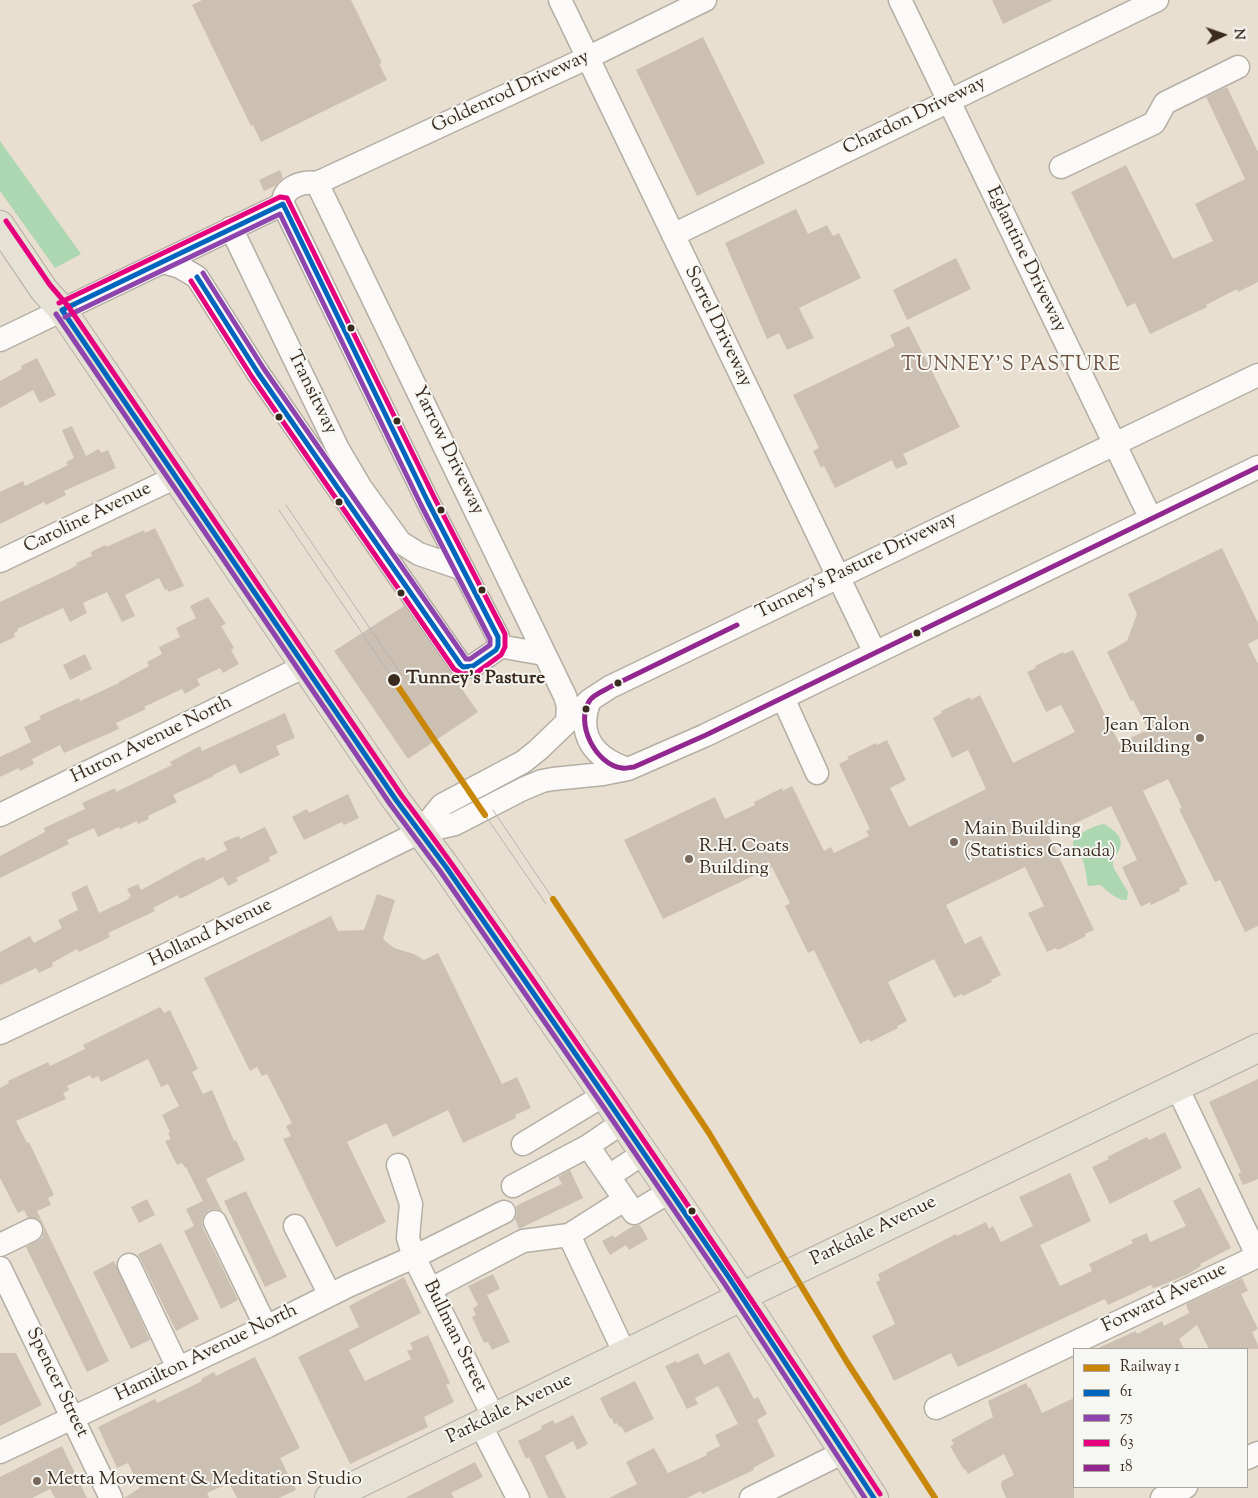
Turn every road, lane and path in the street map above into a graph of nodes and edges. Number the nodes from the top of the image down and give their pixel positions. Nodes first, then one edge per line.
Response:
1 (560, 0) edge
2 (705, 0) edge
3 (900, 0) edge
4 (1157, 0) edge
5 (1132, 5) edge
6 (587, 58) junction
7 (1238, 67) dead end
8 (949, 101) junction
9 (1061, 168) dead end
10 (317, 183) junction
11 (283, 204) junction
12 (0, 225) edge
13 (223, 232) junction
14 (672, 235) junction
15 (164, 262) junction
16 (197, 276) junction
17 (62, 310) junction
18 (0, 340) edge
19 (1258, 374) edge
20 (1114, 444) junction
21 (1258, 467) edge
22 (176, 477) junction
23 (1150, 519) junction
24 (0, 561) edge
25 (463, 569) junction
26 (838, 577) junction
27 (498, 646) junction
28 (875, 653) junction
29 (544, 654) junction
30 (305, 666) junction
31 (783, 698) junction
32 (590, 700) junction
33 (568, 722) junction
34 (628, 769) junction
35 (817, 773) dead end
36 (0, 815) edge
37 (420, 832) junction
38 (0, 1033) edge
39 (1258, 1048) edge
40 (1177, 1087) junction
41 (604, 1095) junction
42 (623, 1122) junction
43 (523, 1144) dead end
44 (588, 1146) junction
45 (644, 1153) junction
46 (398, 1165) dead end
47 (609, 1176) junction
48 (513, 1186) dead end
49 (670, 1192) junction
50 (624, 1200) junction
51 (504, 1212) dead end
52 (215, 1222) dead end
53 (295, 1226) dead end
54 (31, 1230) dead end
55 (569, 1234) junction
56 (0, 1245) edge
57 (1258, 1256) edge
58 (414, 1257) junction
59 (129, 1265) dead end
60 (0, 1268) edge
61 (431, 1290) junction
62 (330, 1295) junction
63 (742, 1297) junction
64 (266, 1327) junction
65 (625, 1354) junction
66 (178, 1368) junction
67 (936, 1408) dead end
68 (74, 1418) junction
69 (487, 1421) junction
70 (0, 1452) edge
71 (844, 1452) junction
72 (1184, 1488) edge
73 (111, 1498) edge
74 (329, 1498) edge
75 (518, 1498) edge
76 (751, 1498) edge
77 (874, 1498) edge
78 (1162, 1498) edge

1 - 6 street, Sorrel Driveway
2 - 6 street, Goldenrod Driveway
3 - 8 street, Eglantine Driveway
4 - 5 street, Chardon Driveway
5 - 8 street, Chardon Driveway
6 - 10 street, Goldenrod Driveway
6 - 14 street, Sorrel Driveway
7 - 9 street
8 - 14 street, Chardon Driveway
8 - 20 street, Eglantine Driveway
10 - 11 street, Goldenrod Driveway
10 - 29 street, Yarrow Driveway
11 - 13 street
11 - 25 street
12 - 17 main road
13 - 15 street
13 - 16 street
13 - 25 street, Transitway
14 - 26 street, Sorrel Driveway
15 - 16 street
15 - 17 street
16 - 27 street, Transitway
17 - 18 street
17 - 22 main road
19 - 20 street, Tunney's Pasture Driveway
20 - 23 street, Eglantine Driveway
20 - 26 street, Tunney's Pasture Driveway
21 - 23 street
22 - 24 street, Caroline Avenue
22 - 30 main road
23 - 28 street
25 - 27 street
26 - 28 street, Sorrel Driveway
26 - 32 street, Tunney's Pasture Driveway
27 - 29 street
28 - 31 street
29 - 33 street, Yarrow Driveway
30 - 36 street, Huron Avenue North
30 - 37 main road
31 - 34 street
31 - 35 street
32 - 33 street, Tunney's Pasture Driveway
32 - 34 street
33 - 37 street, Tunney's Pasture Driveway
34 - 37 street
37 - 38 street, Holland Avenue
37 - 41 main road
39 - 40 main road, Parkdale Avenue
40 - 57 street
40 - 63 main road, Parkdale Avenue
41 - 42 main road
41 - 43 street
42 - 44 street
42 - 45 main road
44 - 47 street
44 - 48 street
45 - 47 street
45 - 49 main road
46 - 58 street, Bullman Street
47 - 50 street
49 - 50 street
49 - 63 main road
50 - 55 street
51 - 58 street, Hamilton Avenue North
52 - 64 street
53 - 62 street
54 - 56 street
55 - 61 street
55 - 65 street
57 - 67 street, Forward Avenue
58 - 61 street, Bullman Street
58 - 62 street, Hamilton Avenue North
59 - 66 street
60 - 68 street, Spencer Street
61 - 69 street, Bullman Street
62 - 64 street, Hamilton Avenue North
63 - 65 main road, Parkdale Avenue
63 - 71 main road
64 - 66 street, Hamilton Avenue North
65 - 69 main road, Parkdale Avenue
66 - 68 street, Hamilton Avenue North
68 - 70 street, Hamilton Avenue North
68 - 73 street, Spencer Street
69 - 74 main road, Parkdale Avenue
69 - 75 street, Bullman Street
71 - 76 street
71 - 77 main road
72 - 78 street

